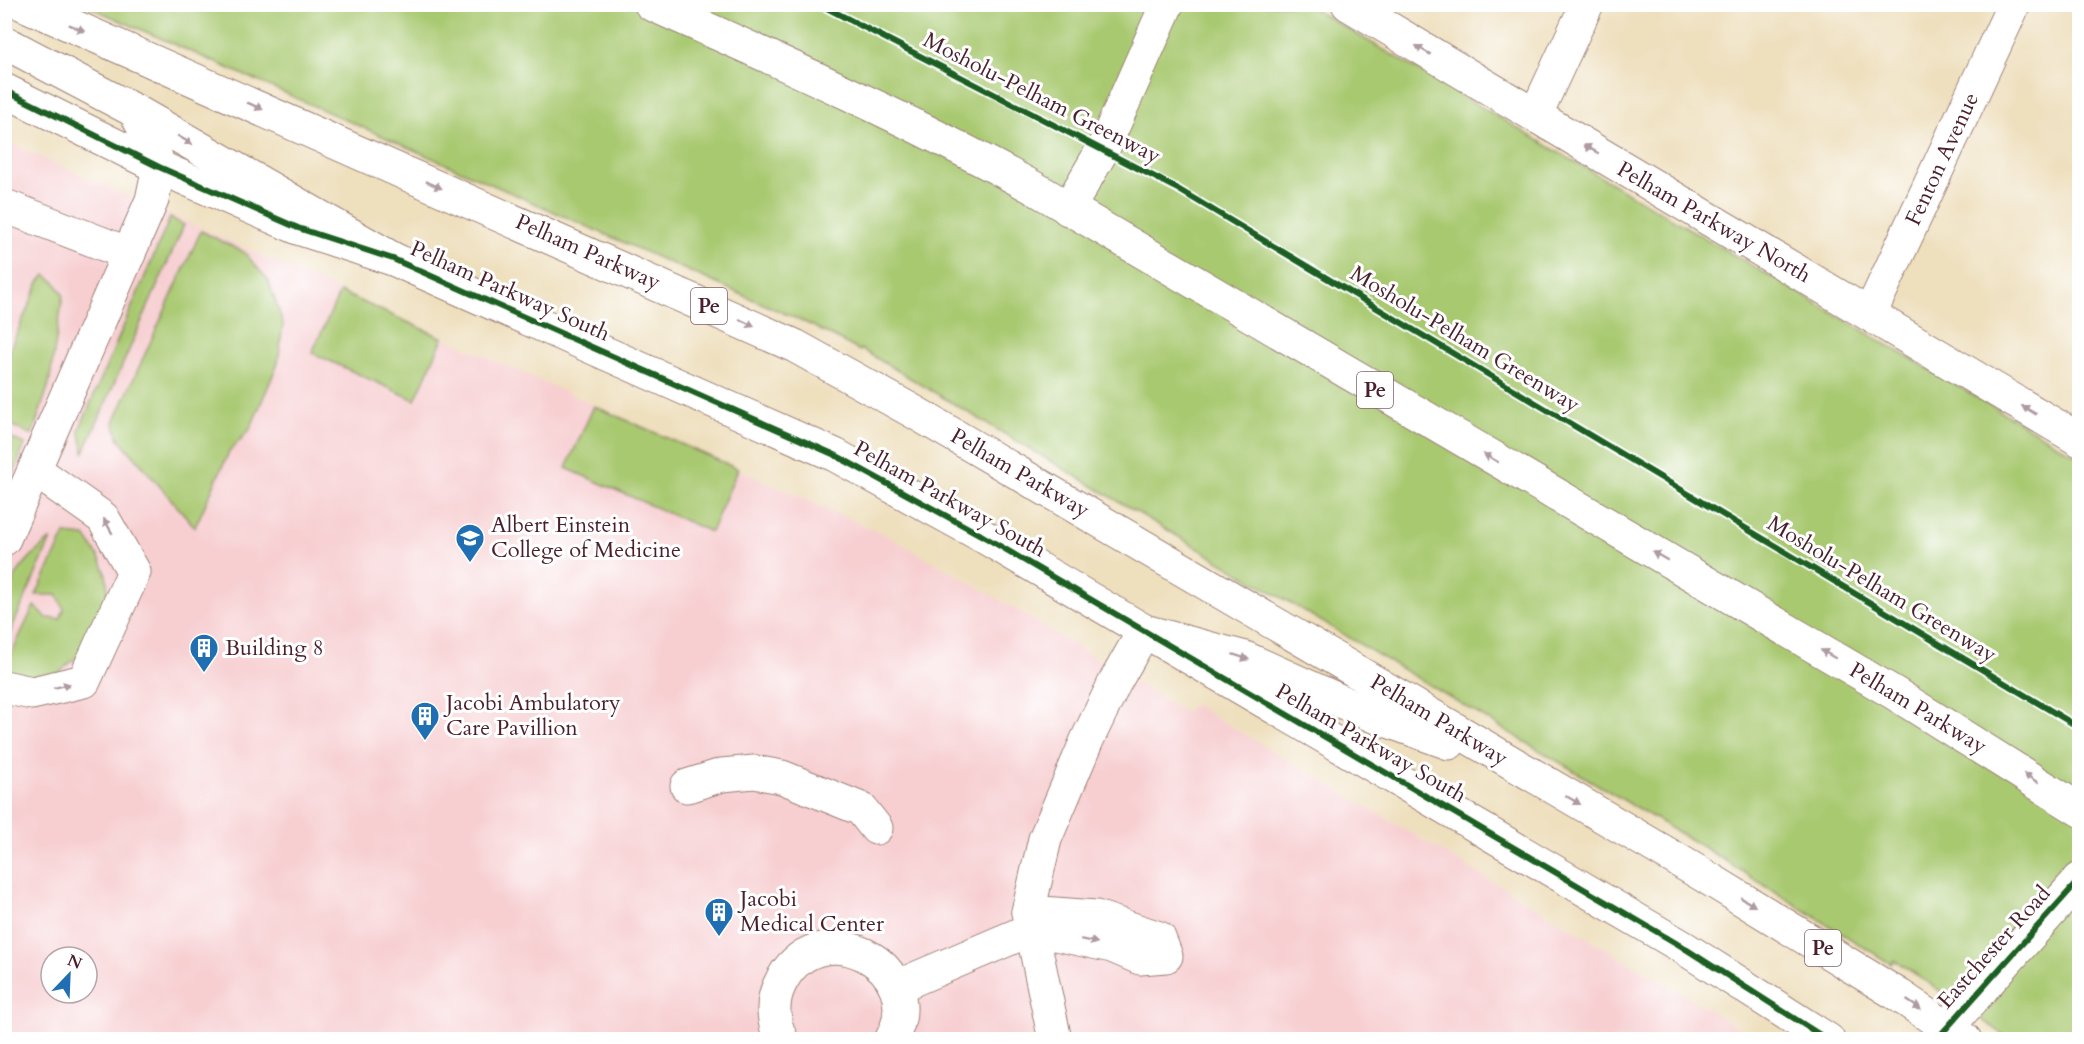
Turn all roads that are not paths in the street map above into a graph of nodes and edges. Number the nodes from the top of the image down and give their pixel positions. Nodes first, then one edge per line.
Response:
1 (23, 4) edge
2 (651, 4) edge
3 (1167, 4) edge
4 (1348, 4) edge
5 (1587, 4) edge
6 (2014, 4) edge
7 (4, 42) edge
8 (4, 90) edge
9 (135, 111) junction
10 (1535, 117) junction
11 (159, 167) junction
12 (5, 206) edge
13 (1068, 209) junction
14 (129, 254) junction
15 (393, 260) junction
16 (1870, 314) junction
17 (2079, 440) edge
18 (35, 470) junction
19 (4, 539) edge
20 (1144, 631) junction
21 (4, 687) edge
22 (1522, 771) junction
23 (687, 786) dead end
24 (2079, 810) edge
25 (876, 828) dead end
26 (2079, 879) edge
27 (1030, 921) junction
28 (896, 987) junction
29 (1950, 1035) edge
30 (782, 1040) edge
31 (891, 1040) edge
32 (1055, 1040) edge
33 (1827, 1040) edge

1 -> 22 main road, Pelham Parkway / Pe
2 - 13 main road, Pelham Parkway / Pe
3 - 13 main road
10 -> 4 main road, Pelham Parkway North
5 - 10 main road
6 - 16 main road, Fenton Avenue
7 - 9 main road
8 - 11 main road, Pelham Parkway South
9 - 11 main road
9 -> 15 main road
16 -> 10 main road, Pelham Parkway North
11 - 14 main road
11 - 15 main road, Pelham Parkway South
12 - 14 main road
24 -> 13 main road, Pelham Parkway / Pe
14 - 18 main road
15 - 20 main road, Pelham Parkway South
17 -> 16 main road, Pelham Parkway North
18 - 19 main road
21 -> 18 main road
20 -> 22 main road
20 - 27 main road
20 - 33 main road, Pelham Parkway South
22 -> 29 main road, Pelham Parkway / Pe
23 - 25 main road
26 - 29 main road, Eastchester Road
27 - 28 main road
27 - 32 main road
28 - 30 main road
28 - 31 main road

